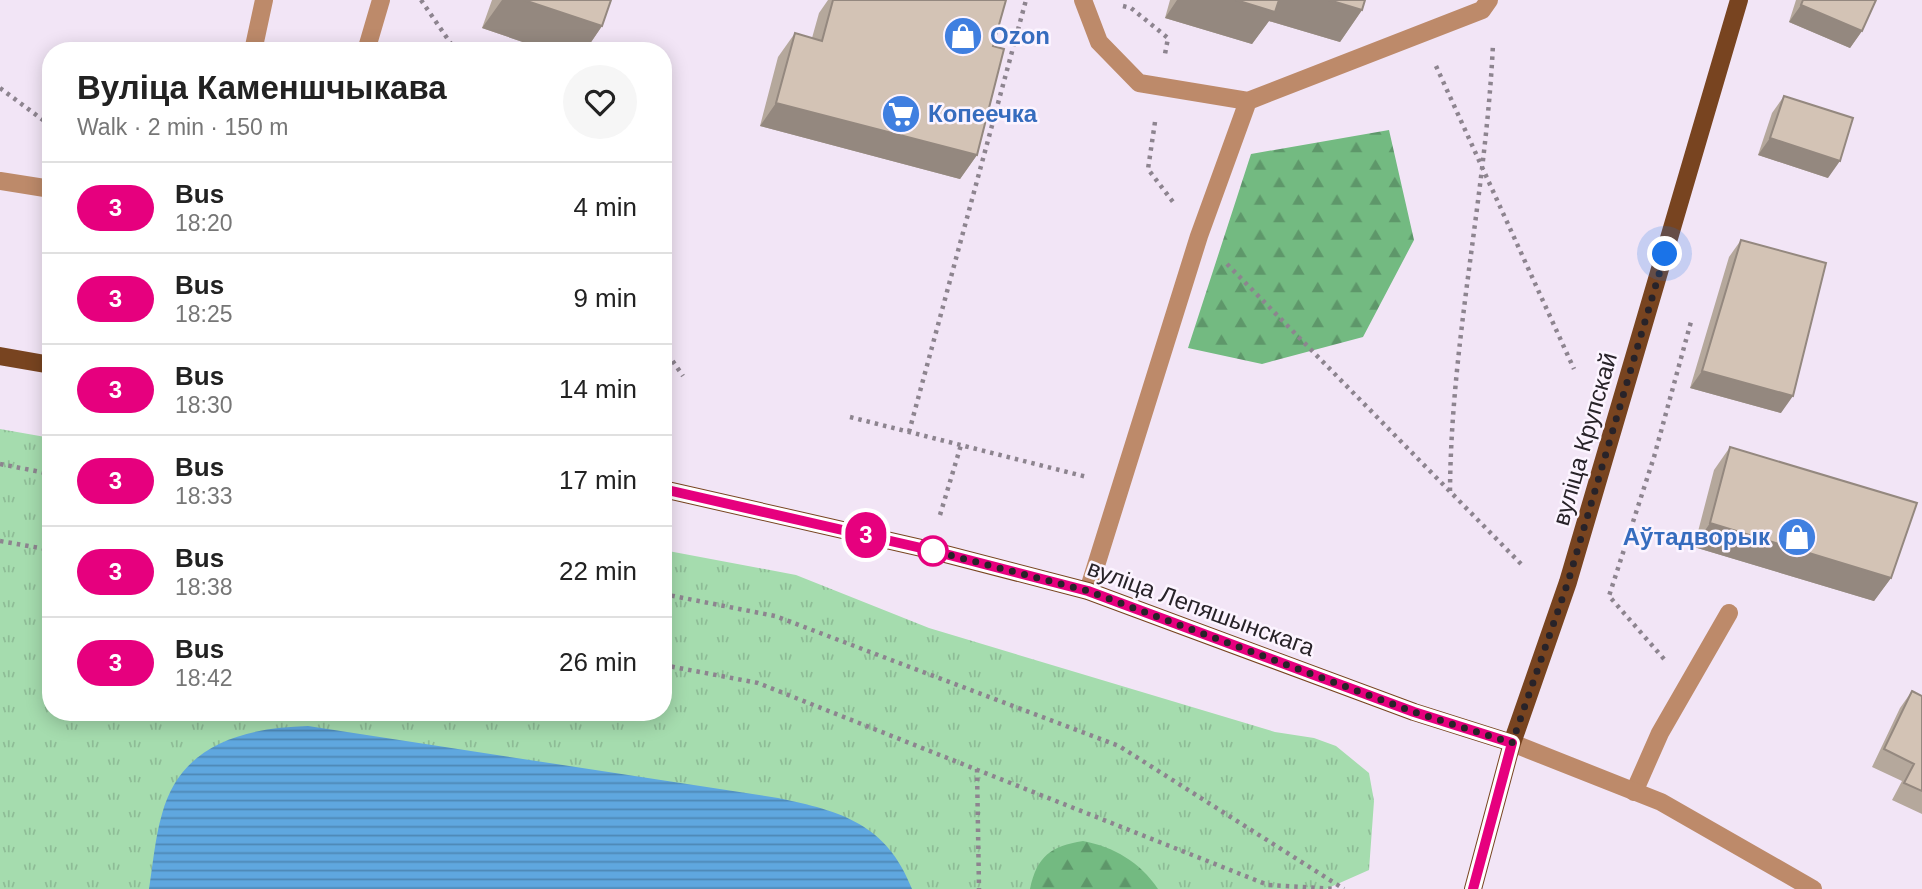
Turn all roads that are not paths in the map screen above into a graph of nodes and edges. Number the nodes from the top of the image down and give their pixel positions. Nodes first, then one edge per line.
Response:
1 (264, 0) edge
2 (381, 0) edge
3 (1083, 0) edge
4 (1739, 0) edge
5 (1486, 5) edge
6 (255, 42) edge
7 (369, 42) edge
8 (1248, 101) junction
9 (0, 181) edge
10 (42, 188) edge
11 (0, 356) edge
12 (42, 363) edge
13 (672, 491) edge
14 (1088, 591) junction
15 (1729, 613) dead end
16 (1512, 743) junction
17 (1634, 792) junction
18 (1473, 889) edge
19 (1813, 889) edge

1 - 6 street
2 - 7 street
3 - 8 street
4 - 16 main road, вуліца Крупскай
5 - 8 street
8 - 14 street
9 - 10 street
11 - 12 main road
13 - 14 main road, вуліца Лепяшынскага
14 - 16 main road, вуліца Лепяшынскага
15 - 17 street
16 - 17 street
16 - 18 main road, вуліца Крупскай
17 - 19 street

